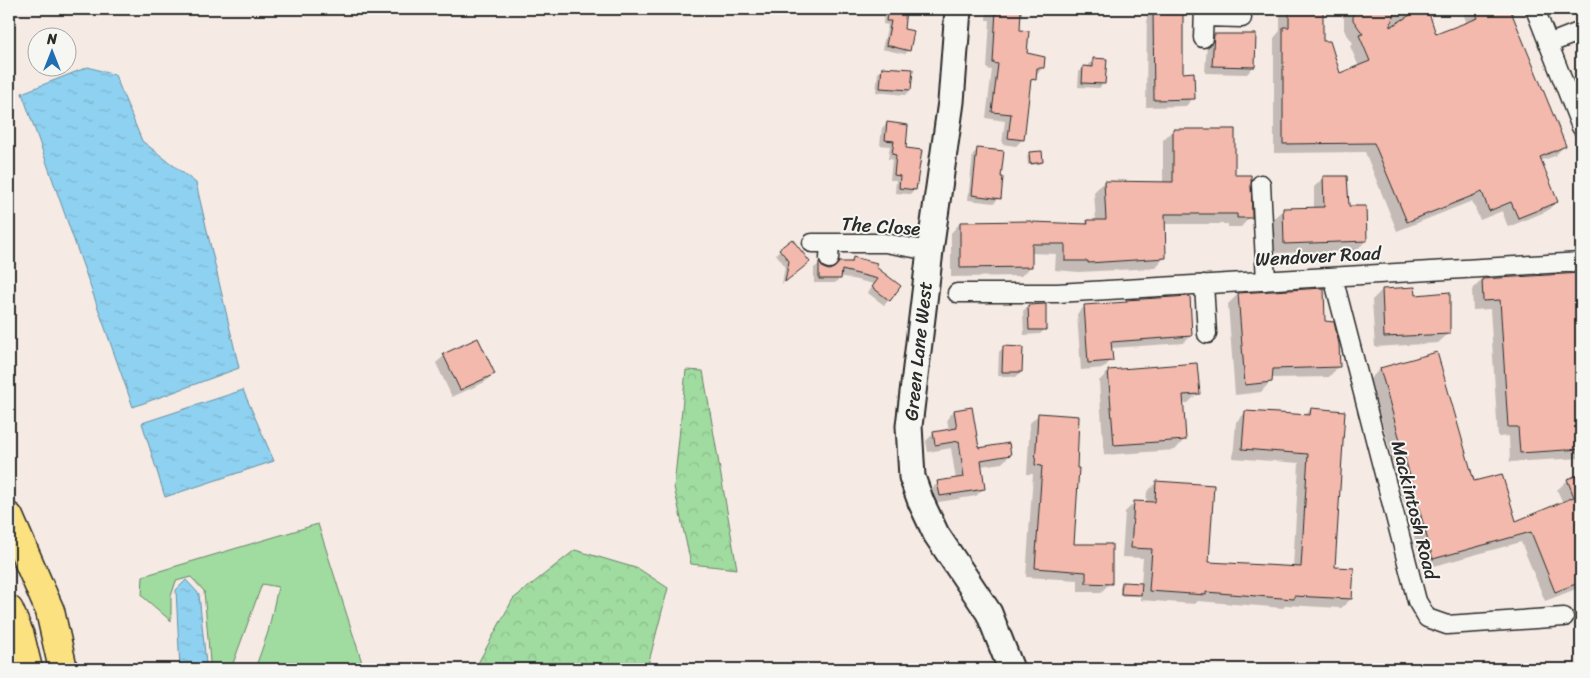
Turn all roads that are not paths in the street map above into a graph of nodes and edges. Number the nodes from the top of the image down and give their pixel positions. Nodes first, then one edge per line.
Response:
1 (958, 9) edge
2 (1535, 9) edge
3 (1204, 13) edge
4 (1242, 18) dead end
5 (1581, 31) edge
6 (1203, 38) dead end
7 (1548, 44) junction
8 (1581, 127) edge
9 (1261, 184) dead end
10 (824, 249) dead end
11 (930, 250) junction
12 (1581, 262) edge
13 (1333, 277) junction
14 (1266, 281) junction
15 (1204, 284) junction
16 (957, 293) dead end
17 (1208, 334) dead end
18 (9, 517) edge
19 (9, 610) edge
20 (1564, 617) dead end
21 (28, 669) edge
22 (63, 669) edge
23 (1011, 669) edge

1 - 11 street, Green Lane West
2 - 7 street
3 - 4 street
3 - 6 street
5 - 7 street
7 - 8 street
9 - 14 street
10 - 11 street, The Close
11 - 23 street, Green Lane West
12 - 13 street, Wendover Road
13 - 14 street, Wendover Road
13 - 20 street, Mackintosh Road
14 - 15 street, Wendover Road
15 - 16 street, Wendover Road
15 - 17 street
18 - 22 highway
19 - 21 highway

